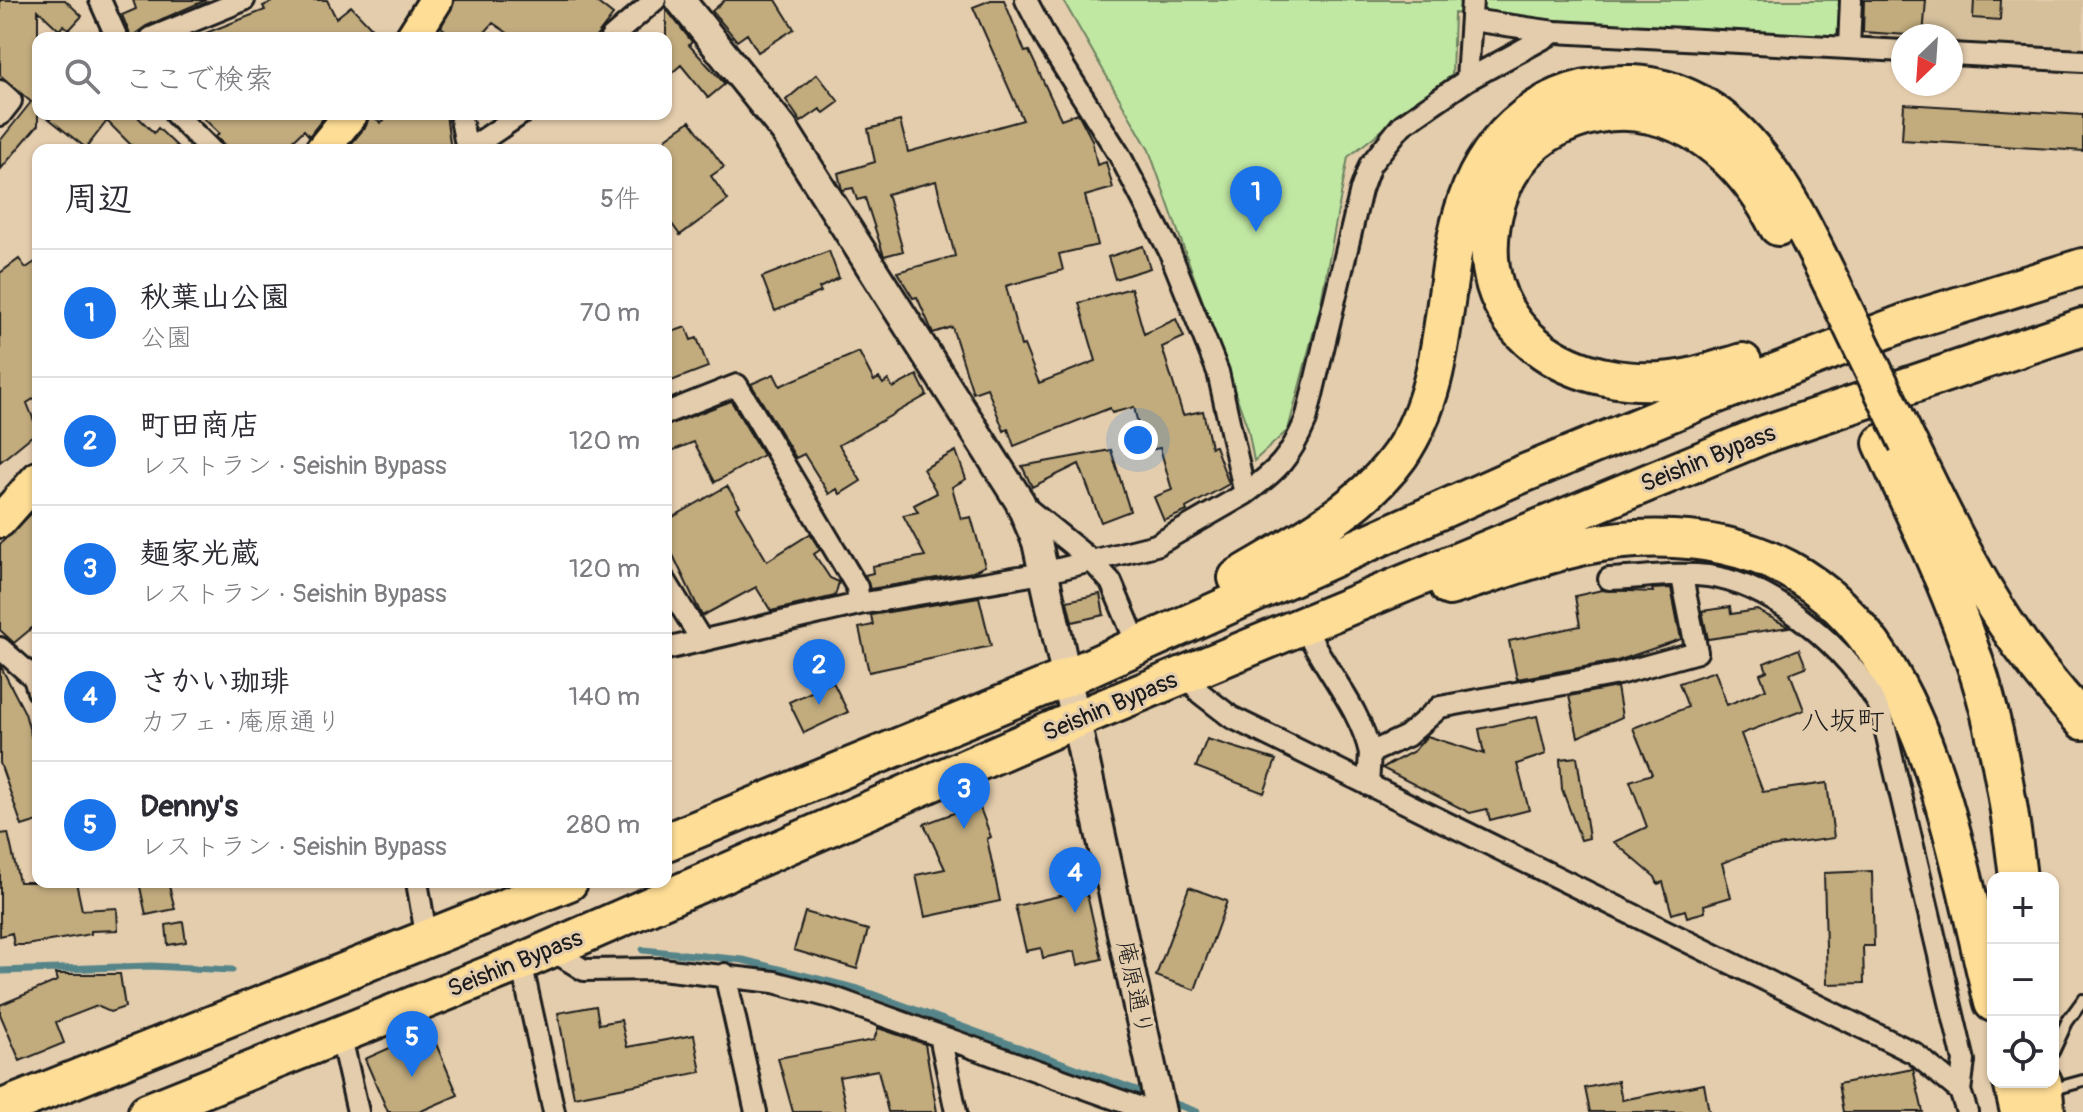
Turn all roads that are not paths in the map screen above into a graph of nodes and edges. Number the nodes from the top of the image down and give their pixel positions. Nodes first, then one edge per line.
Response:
1 (100, 0) edge
2 (244, 0) edge
3 (655, 0) edge
4 (680, 0) edge
5 (1026, 0) edge
6 (1851, 0) edge
7 (1472, 10) edge
8 (114, 32) edge
9 (166, 32) edge
10 (618, 32) edge
11 (1555, 32) junction
12 (1849, 48) junction
13 (1891, 50) edge
14 (1963, 55) edge
15 (2083, 61) edge
16 (1467, 80) junction
17 (0, 91) edge
18 (0, 115) edge
19 (181, 120) edge
20 (346, 120) edge
21 (461, 120) edge
22 (512, 120) edge
23 (205, 144) edge
24 (327, 144) edge
25 (466, 144) edge
26 (476, 144) edge
27 (2083, 267) edge
28 (1819, 284) junction
29 (1912, 320) junction
30 (2083, 327) edge
31 (672, 411) edge
32 (1895, 443) junction
33 (32, 485) edge
34 (1245, 494) junction
35 (1020, 502) junction
36 (0, 521) edge
37 (1092, 561) junction
38 (1043, 573) junction
39 (1682, 577) junction
40 (1609, 579) dead end
41 (672, 592) edge
42 (859, 604) junction
43 (1305, 628) junction
44 (1147, 639) junction
45 (702, 641) junction
46 (0, 648) edge
47 (672, 648) edge
48 (1187, 673) junction
49 (32, 676) edge
50 (1066, 678) junction
51 (1077, 719) junction
52 (2083, 721) edge
53 (1370, 753) junction
54 (1368, 785) junction
55 (672, 840) edge
56 (2017, 872) edge
57 (418, 888) edge
58 (554, 888) edge
59 (427, 940) junction
60 (536, 956) junction
61 (725, 974) junction
62 (1987, 979) edge
63 (2083, 1000) edge
64 (340, 1033) junction
65 (940, 1036) junction
66 (2059, 1039) edge
67 (2083, 1081) edge
68 (1960, 1091) junction
69 (2037, 1096) edge
70 (0, 1109) edge
71 (158, 1110) edge
72 (1158, 1111) edge
73 (358, 1112) edge
74 (554, 1112) edge
75 (756, 1112) edge
76 (956, 1112) edge
77 (1967, 1112) edge

1 - 8 street
2 - 9 street
3 - 10 street
4 - 35 street, 庵原通り
5 - 34 street
6 - 12 street
7 - 11 street
7 - 16 street
11 - 12 street
11 - 16 street
12 - 13 street
14 - 15 street
16 - 34 street
17 - 18 street
19 - 23 street
20 - 24 main road
21 - 25 street
22 - 26 street
27 - 29 highway, Seishin Bypass
28 - 29 highway
28 - 32 highway
28 - 44 highway
29 - 44 highway, Seishin Bypass
30 - 43 highway, Seishin Bypass
31 - 42 street
32 - 52 highway
32 - 56 highway
33 - 36 main road
34 - 37 street
35 - 37 street
35 - 38 street, 庵原通り
37 - 38 street
37 - 44 street
38 - 42 street
38 - 50 street, 庵原通り
39 - 40 street
39 - 53 street
39 - 68 street
41 - 45 street
42 - 45 street
43 - 48 highway, Seishin Bypass
43 - 53 street
43 - 62 highway
44 - 50 highway, Seishin Bypass
45 - 47 street
46 - 49 street
48 - 51 highway, Seishin Bypass
48 - 54 street
50 - 51 street, 庵原通り
50 - 55 highway, Seishin Bypass
51 - 60 highway, Seishin Bypass
51 - 72 street, 庵原通り
53 - 54 street
54 - 68 street
57 - 59 street
58 - 59 highway
59 - 70 highway
60 - 61 street
60 - 64 highway, Seishin Bypass
60 - 74 street
61 - 65 street
61 - 75 street
63 - 66 lane
64 - 71 highway, Seishin Bypass
64 - 73 street
65 - 72 street
65 - 76 street
67 - 69 lane
68 - 77 street

